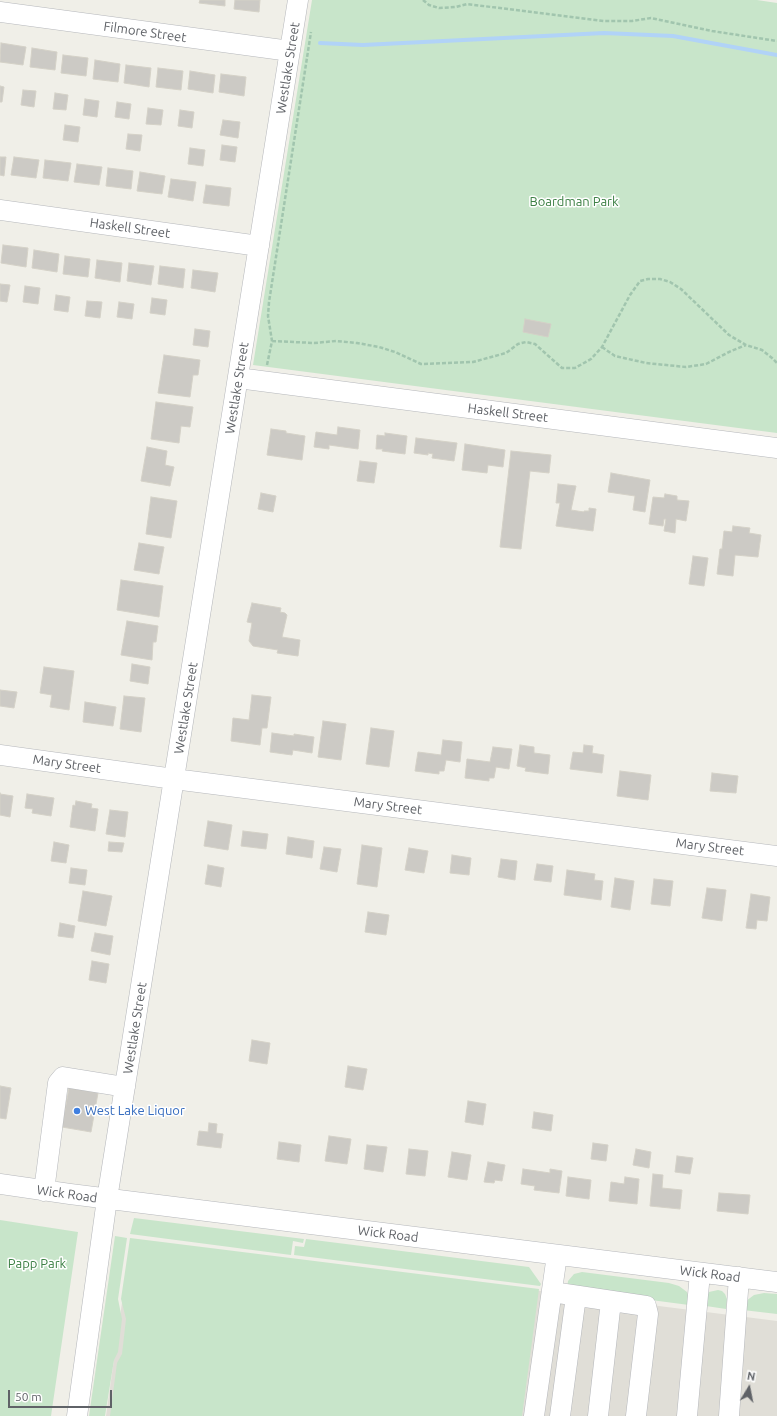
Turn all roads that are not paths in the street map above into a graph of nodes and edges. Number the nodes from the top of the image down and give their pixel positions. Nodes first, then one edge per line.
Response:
1 (298, 0) edge
2 (0, 12) edge
3 (290, 51) junction
4 (0, 210) edge
5 (259, 246) junction
6 (238, 378) junction
7 (777, 448) edge
8 (0, 755) edge
9 (174, 779) junction
10 (777, 856) edge
11 (125, 1087) junction
12 (0, 1184) edge
13 (44, 1191) junction
14 (108, 1199) junction
15 (557, 1255) junction
16 (700, 1273) junction
17 (739, 1277) junction
18 (777, 1282) edge
19 (552, 1292) junction
20 (576, 1296) junction
21 (610, 1301) junction
22 (77, 1416) edge
23 (534, 1416) edge
24 (560, 1416) edge
25 (598, 1416) edge
26 (636, 1416) edge
27 (687, 1416) edge
28 (729, 1416) edge

1 - 3 street, Westlake Street
2 - 3 street, Filmore Street
3 - 5 street, Westlake Street
4 - 5 street, Haskell Street
5 - 6 street, Westlake Street
6 - 7 street, Haskell Street
6 - 9 street, Westlake Street
8 - 9 street, Mary Street
9 - 10 street, Mary Street
9 - 11 street, Westlake Street
11 - 13 street
11 - 14 street, Westlake Street
12 - 13 street, Wick Road
13 - 14 street, Wick Road
14 - 15 street, Wick Road
14 - 22 street, Westlake Street
15 - 16 street, Wick Road
15 - 19 street
16 - 17 street, Wick Road
16 - 27 street
17 - 18 street, Wick Road
17 - 28 street
19 - 20 street
19 - 23 street
20 - 21 street
20 - 24 street
21 - 25 street
21 - 26 street

